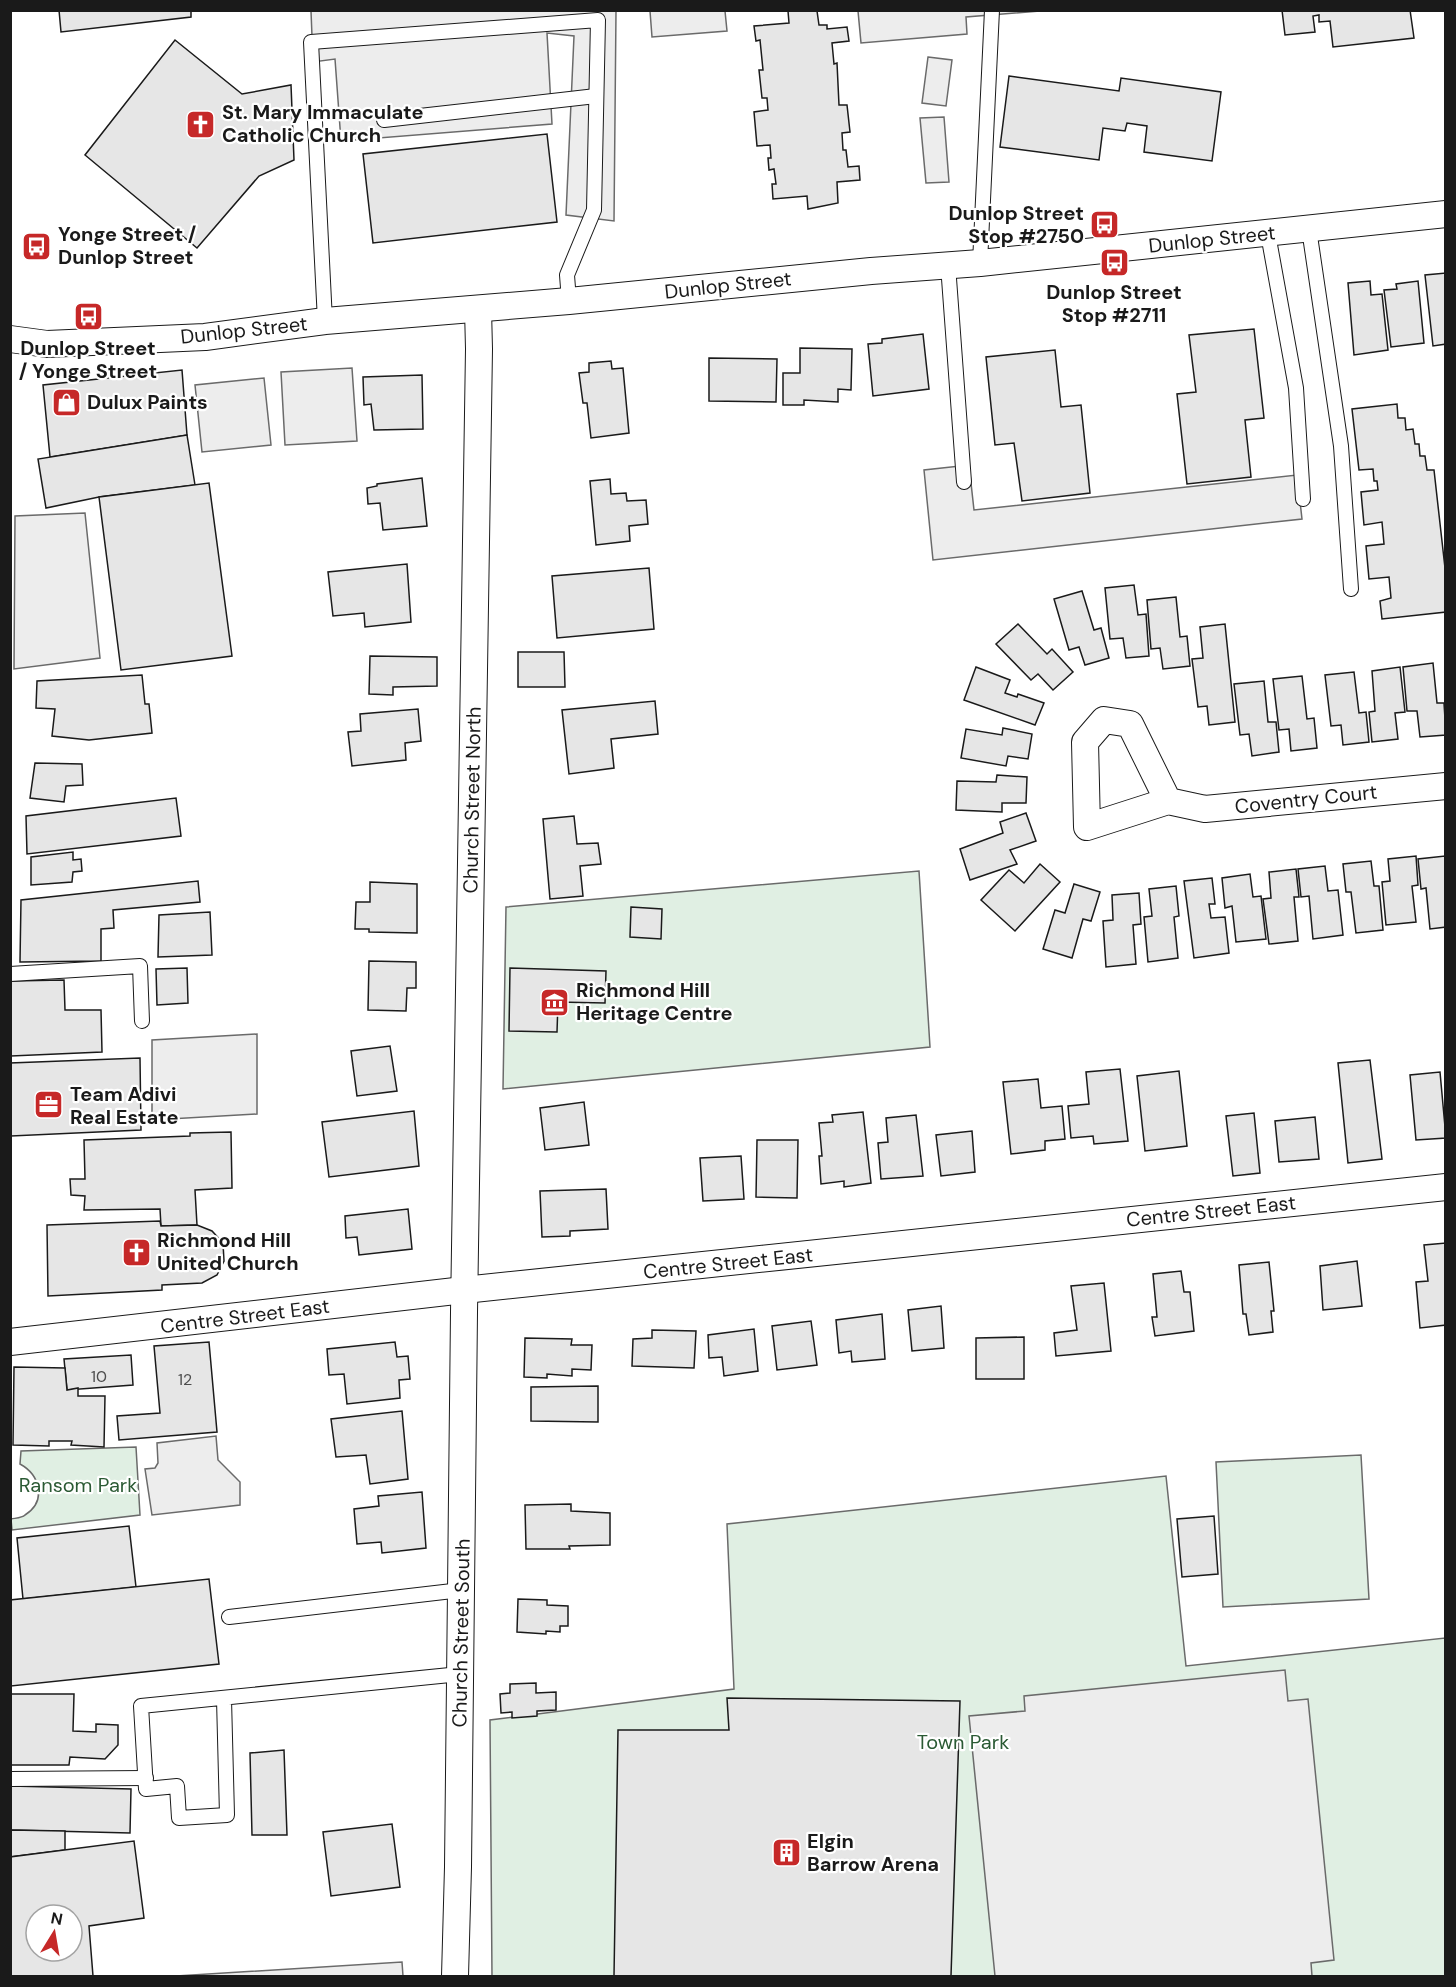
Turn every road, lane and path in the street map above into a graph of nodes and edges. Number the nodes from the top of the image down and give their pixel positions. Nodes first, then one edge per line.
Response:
1 (992, 10) edge
2 (596, 96) junction
3 (384, 120) dead end
4 (1446, 214) edge
5 (1309, 229) junction
6 (1268, 234) junction
7 (980, 263) junction
8 (948, 265) junction
9 (569, 301) junction
10 (478, 309) junction
11 (325, 321) junction
12 (10, 339) edge
13 (964, 482) dead end
14 (1303, 499) dead end
15 (1351, 589) dead end
16 (1446, 786) edge
17 (1168, 801) dead end
18 (10, 974) edge
19 (142, 1021) dead end
20 (1446, 1187) edge
21 (464, 1290) junction
22 (10, 1342) edge
23 (462, 1590) junction
24 (229, 1617) dead end
25 (460, 1674) junction
26 (224, 1699) junction
27 (146, 1778) junction
28 (10, 1779) edge
29 (455, 1977) edge

1 - 7 lane
2 - 3 lane
2 - 9 lane
2 - 11 lane
4 - 5 street, Dunlop Street
5 - 6 street, Dunlop Street
5 - 15 lane
6 - 7 street, Dunlop Street
6 - 14 lane
7 - 8 street, Dunlop Street
8 - 9 street, Dunlop Street
8 - 13 lane
9 - 10 street, Dunlop Street
10 - 11 street, Dunlop Street
10 - 21 street, Church Street North
11 - 12 street, Dunlop Street
16 - 17 street, Coventry Court
18 - 19 lane
20 - 21 street, Centre Street East
21 - 22 street, Centre Street East
21 - 23 street, Church Street South
23 - 24 lane
23 - 25 street, Church Street South
25 - 26 lane
25 - 29 street, Church Street South
26 - 27 lane
26 - 27 lane
27 - 28 lane

